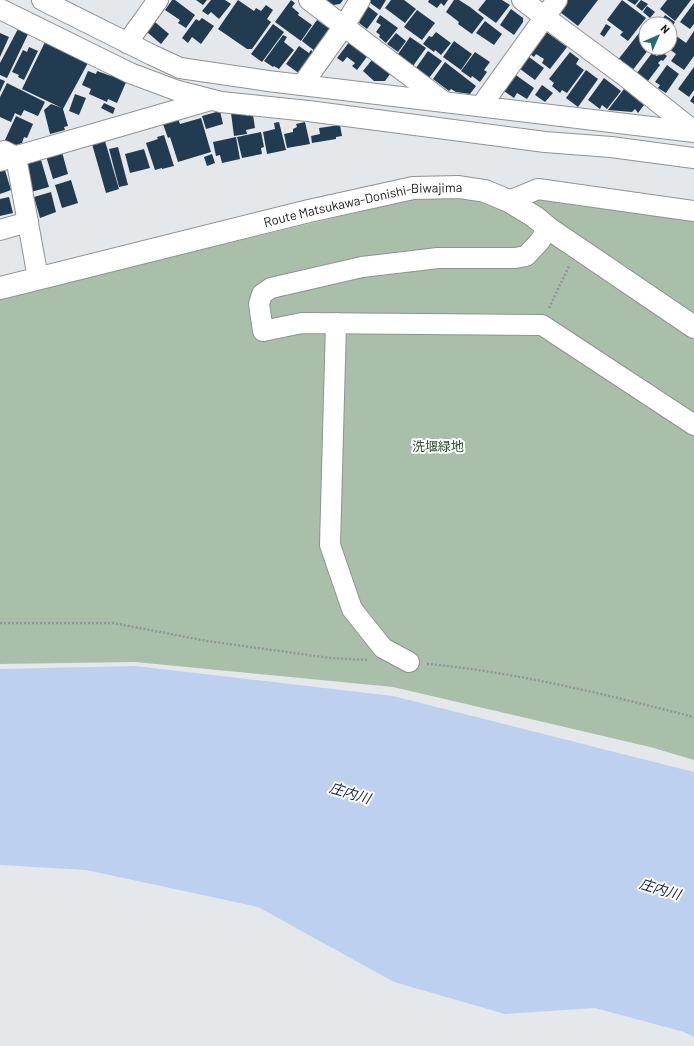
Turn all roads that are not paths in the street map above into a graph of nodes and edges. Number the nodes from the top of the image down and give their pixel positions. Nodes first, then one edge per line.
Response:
1 (42, 0) edge
2 (158, 0) edge
3 (309, 0) edge
4 (360, 0) edge
5 (522, 0) edge
6 (557, 0) edge
7 (0, 9) edge
8 (545, 17) junction
9 (344, 26) junction
10 (127, 43) junction
11 (302, 85) junction
12 (212, 100) junction
13 (443, 101) junction
14 (480, 106) junction
15 (694, 132) edge
16 (5, 156) edge
17 (694, 158) edge
18 (509, 201) junction
19 (694, 211) edge
20 (28, 222) junction
21 (548, 228) junction
22 (0, 230) edge
23 (38, 278) junction
24 (0, 288) edge
25 (336, 323) junction
26 (694, 327) edge
27 (694, 425) edge
28 (409, 662) road end

1 - 10 street
2 - 10 street
3 - 9 street
4 - 9 street
5 - 8 street
6 - 8 street
7 - 12 street
8 - 14 street
8 - 15 street
9 - 11 street
9 - 13 street
10 - 11 street
11 - 13 street
12 - 16 street
12 - 17 street
13 - 14 street
14 - 15 street
16 - 20 street
18 - 19 street
18 - 21 main road, Route Matsukawa-Donishi-Biwajima
18 - 23 main road, Route Matsukawa-Donishi-Biwajima
20 - 22 street
20 - 23 street
21 - 25 street
21 - 26 main road, Route Matsukawa-Donishi-Biwajima
23 - 24 main road, Route Matsukawa-Donishi-Biwajima
25 - 27 street
25 - 28 street

